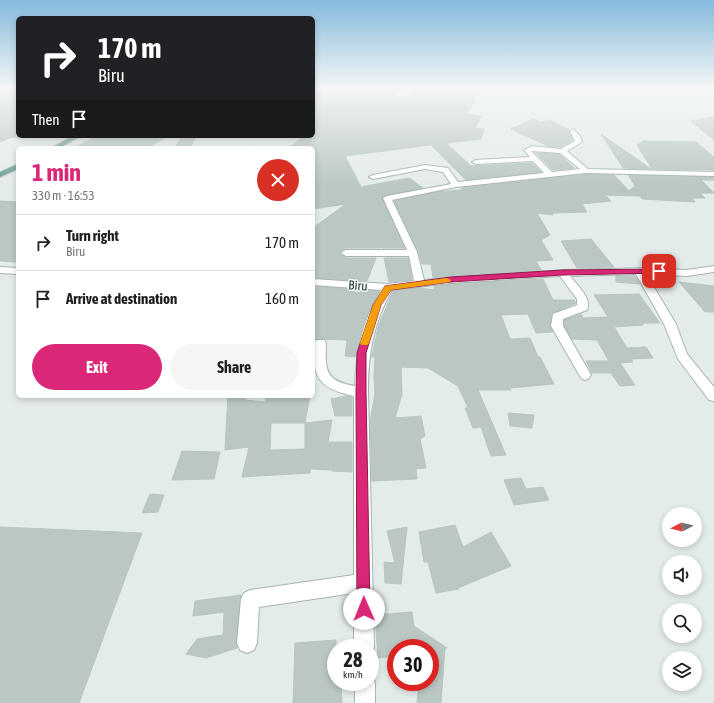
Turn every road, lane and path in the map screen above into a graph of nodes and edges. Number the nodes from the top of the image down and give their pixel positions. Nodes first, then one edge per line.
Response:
1 (573, 131) dead end
2 (74, 138) edge
3 (58, 146) edge
4 (562, 151) junction
5 (536, 159) junction
6 (476, 162) dead end
7 (16, 167) edge
8 (586, 171) junction
9 (714, 174) edge
10 (0, 175) edge
11 (550, 175) junction
12 (373, 177) dead end
13 (456, 185) junction
14 (346, 252) dead end
15 (412, 253) junction
16 (714, 269) edge
17 (0, 270) edge
18 (16, 271) edge
19 (640, 272) junction
20 (563, 273) junction
21 (315, 282) edge
22 (419, 284) junction
23 (388, 287) junction
24 (320, 343) dead end
25 (584, 375) dead end
26 (361, 392) junction
27 (714, 396) edge
28 (363, 582) junction
29 (364, 639) edge
30 (247, 643) dead end
31 (365, 691) edge
32 (365, 703) edge

1 - 4 street
2 - 3 main road
4 - 5 street
4 - 8 street
5 - 6 street
5 - 11 street
7 - 10 main road
8 - 9 street
8 - 11 street
11 - 13 street
12 - 13 street
13 - 15 street
14 - 15 street
15 - 22 street
16 - 19 street, Biru
17 - 18 street
19 - 20 street, Biru
19 - 27 street
20 - 22 street, Biru
20 - 25 street
21 - 23 street, Biru
22 - 23 street, Biru
23 - 26 street
24 - 26 street
26 - 28 street
28 - 29 street
28 - 30 street
31 - 32 street

